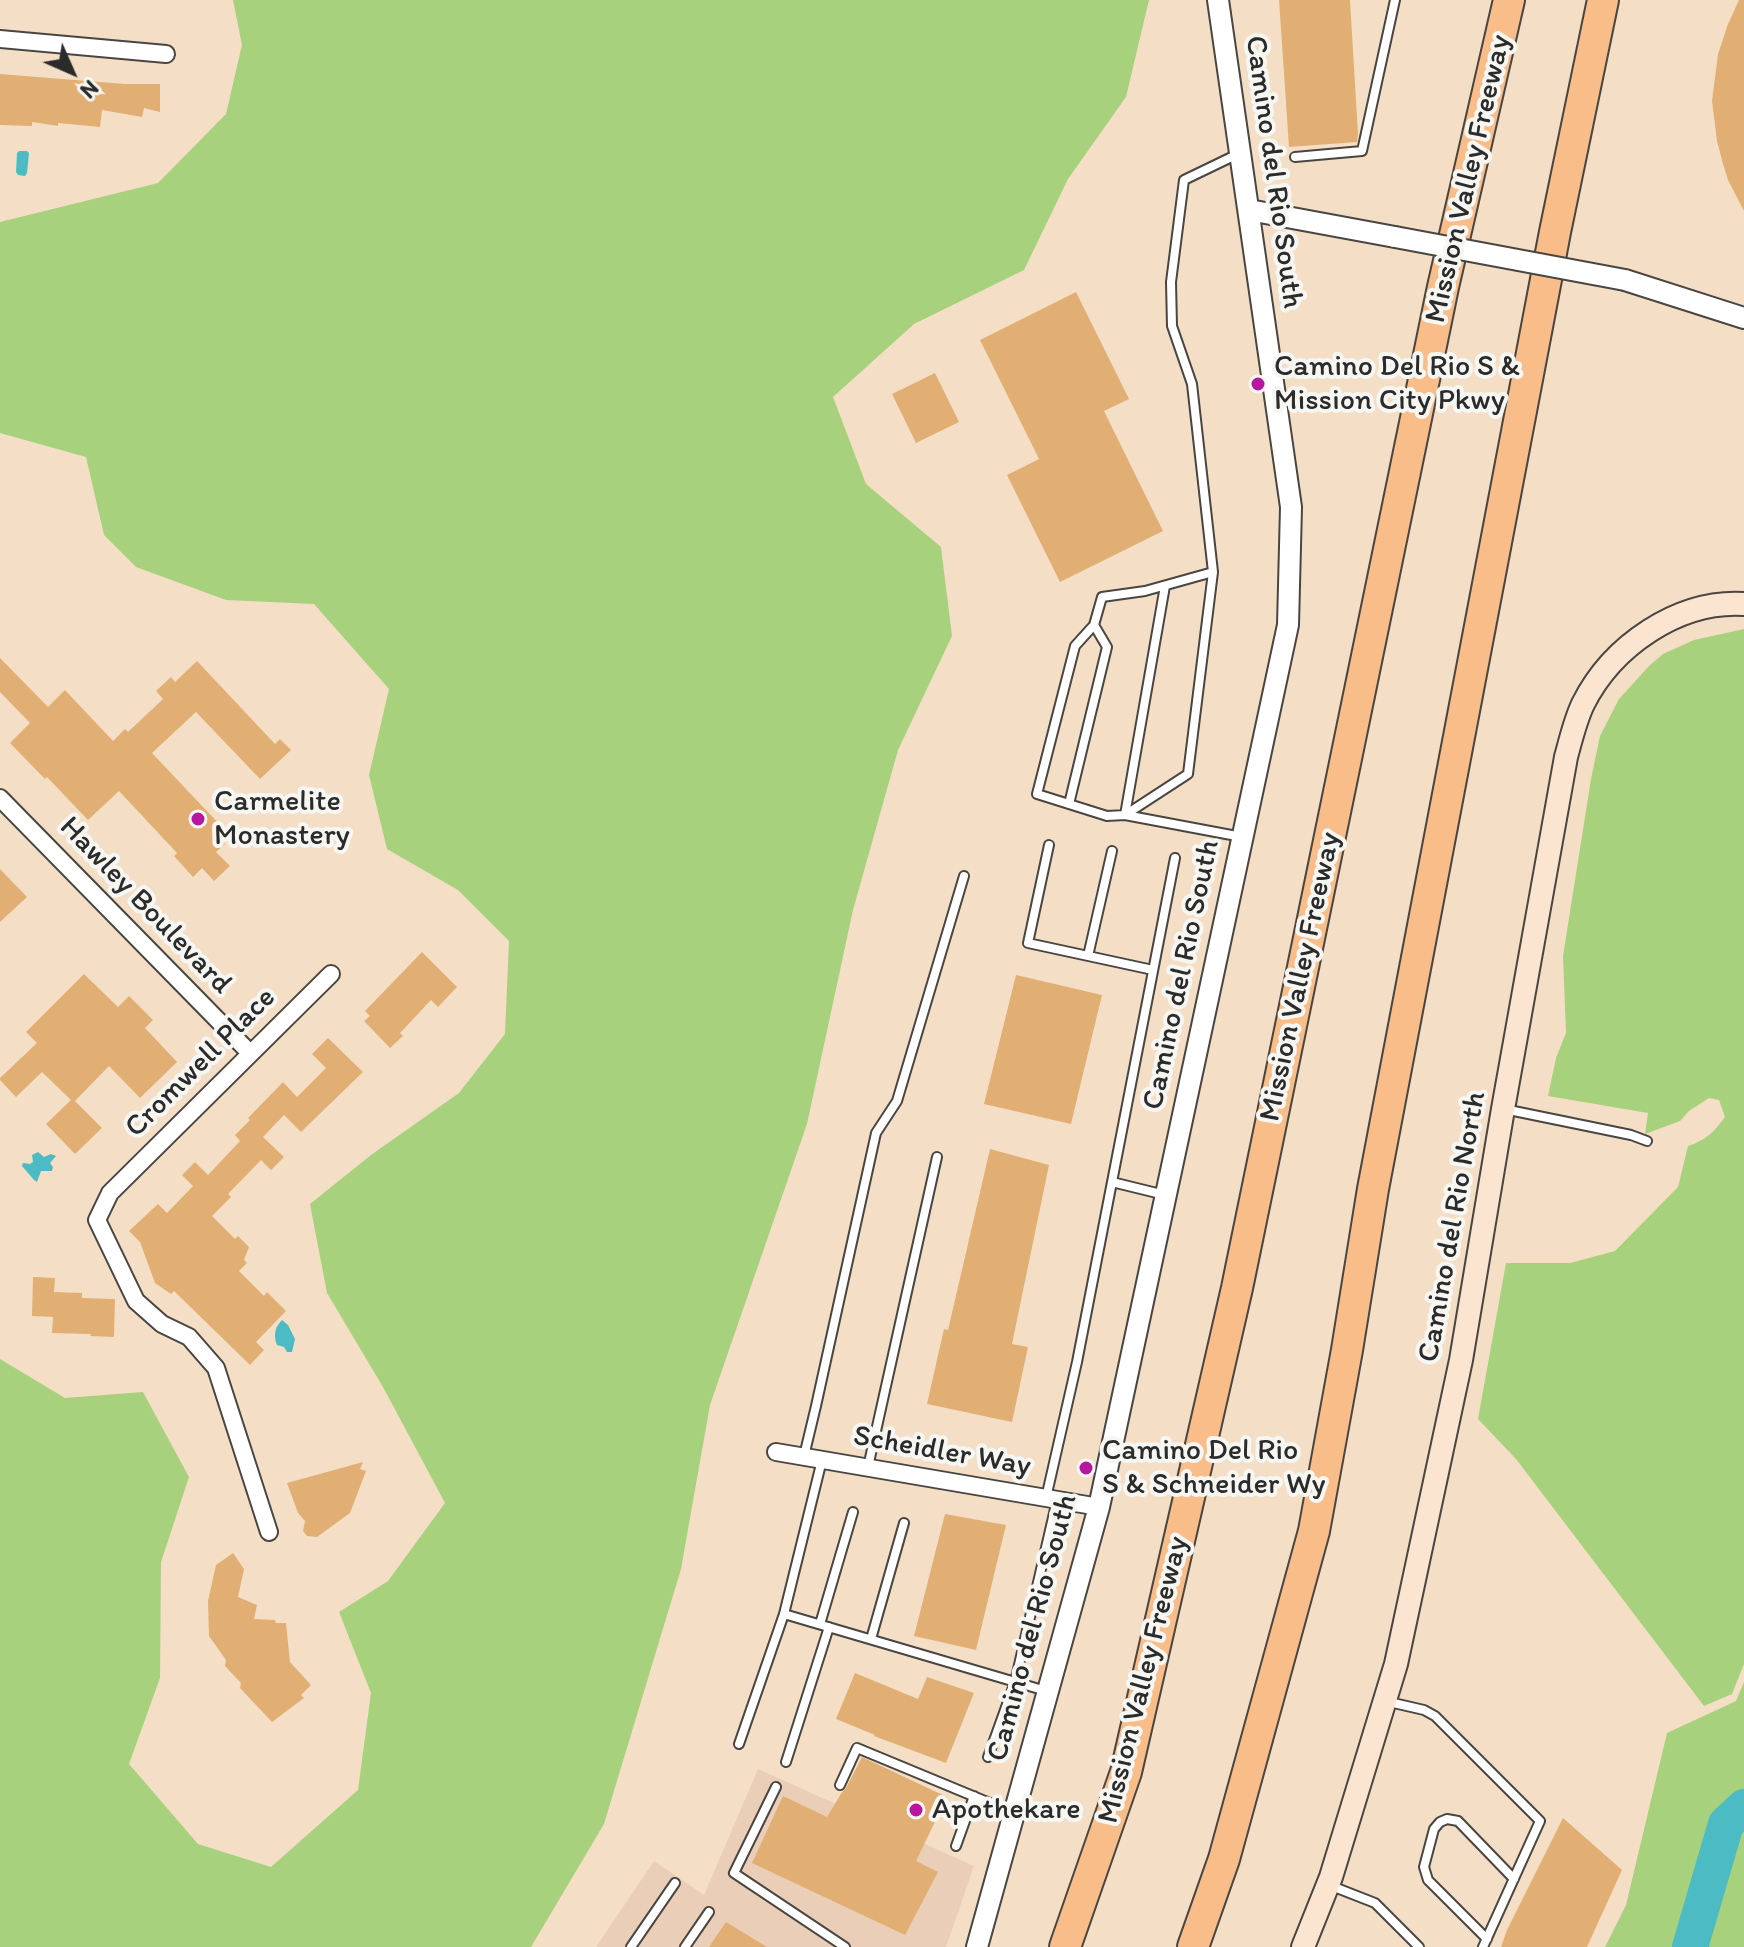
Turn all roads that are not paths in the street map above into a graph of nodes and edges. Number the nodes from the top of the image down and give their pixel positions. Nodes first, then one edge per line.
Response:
1 (1218, 0) edge
2 (1395, 0) edge
3 (1509, 0) edge
4 (1603, 0) edge
5 (0, 39) edge
6 (166, 54) dead end
7 (1241, 153) junction
8 (1295, 157) dead end
9 (1249, 210) junction
10 (1744, 318) edge
11 (1213, 572) junction
12 (1165, 586) junction
13 (1744, 604) edge
14 (1094, 625) junction
15 (0, 798) edge
16 (1069, 804) junction
17 (1125, 815) junction
18 (1242, 837) junction
19 (1049, 845) dead end
20 (1112, 851) dead end
21 (1175, 858) dead end
22 (964, 876) dead end
23 (1088, 956) junction
24 (1153, 970) junction
25 (331, 974) dead end
26 (250, 1053) junction
27 (1503, 1109) junction
28 (1647, 1141) dead end
29 (937, 1157) dead end
30 (1112, 1182) junction
31 (1165, 1195) junction
32 (776, 1452) dead end
33 (804, 1456) junction
34 (822, 1460) junction
35 (868, 1467) junction
36 (1052, 1499) junction
37 (1099, 1507) junction
38 (853, 1512) dead end
39 (904, 1523) dead end
40 (269, 1532) dead end
41 (784, 1614) junction
42 (824, 1626) junction
43 (871, 1639) junction
44 (1015, 1682) junction
45 (1047, 1691) junction
46 (1385, 1700) junction
47 (739, 1744) dead end
48 (988, 1757) dead end
49 (786, 1762) dead end
50 (840, 1785) dead end
51 (776, 1787) dead end
52 (974, 1796) junction
53 (1014, 1813) junction
54 (956, 1846) dead end
55 (1514, 1879) junction
56 (675, 1883) dead end
57 (1328, 1884) junction
58 (709, 1912) dead end
59 (1485, 1943) edge
60 (631, 1947) edge
61 (685, 1947) edge
62 (845, 1947) edge
63 (977, 1947) edge
64 (1065, 1947) edge
65 (1193, 1947) edge
66 (1303, 1947) edge
67 (1419, 1947) edge

1 - 7 street, Camino del Rio South
2 - 8 lane
3 - 64 highway, Mission Valley Freeway
4 - 65 highway
5 - 6 street
7 - 9 street, Camino del Rio South
7 - 11 lane
9 - 10 street, bridge
9 - 18 street, Camino del Rio South
11 - 12 lane
11 - 17 lane
12 - 14 lane
12 - 17 lane
13 - 27 main road, Camino del Rio North
14 - 16 lane
14 - 16 lane
15 - 26 street, Hawley Boulevard
16 - 17 lane
17 - 18 lane
18 - 31 street, Camino del Rio South
19 - 23 lane
20 - 23 lane
21 - 24 lane
22 - 33 lane
23 - 24 lane
24 - 30 lane
25 - 26 street, Cromwell Place
26 - 40 street, Cromwell Place
27 - 28 lane
27 - 46 main road, Camino del Rio North
29 - 35 lane
30 - 31 lane
30 - 36 lane
31 - 37 street, Camino del Rio South
32 - 33 street, Scheidler Way
33 - 34 street, Scheidler Way
34 - 35 street, Scheidler Way
34 - 41 lane
35 - 36 street, Scheidler Way
36 - 37 street, Scheidler Way
36 - 44 lane
37 - 45 street, Camino del Rio South
38 - 42 lane
39 - 43 lane
41 - 42 lane
41 - 47 lane
42 - 43 lane
42 - 49 lane
43 - 44 lane
44 - 45 lane
44 - 48 lane
45 - 53 street, Camino del Rio South
46 - 55 lane
46 - 57 main road, Camino del Rio North
50 - 52 lane
51 - 62 lane
52 - 53 lane
52 - 54 lane
53 - 63 street, Camino del Rio South
55 - 59 lane
55 - 59 lane
56 - 60 lane
57 - 66 main road, Camino del Rio North
57 - 67 lane
58 - 61 lane

